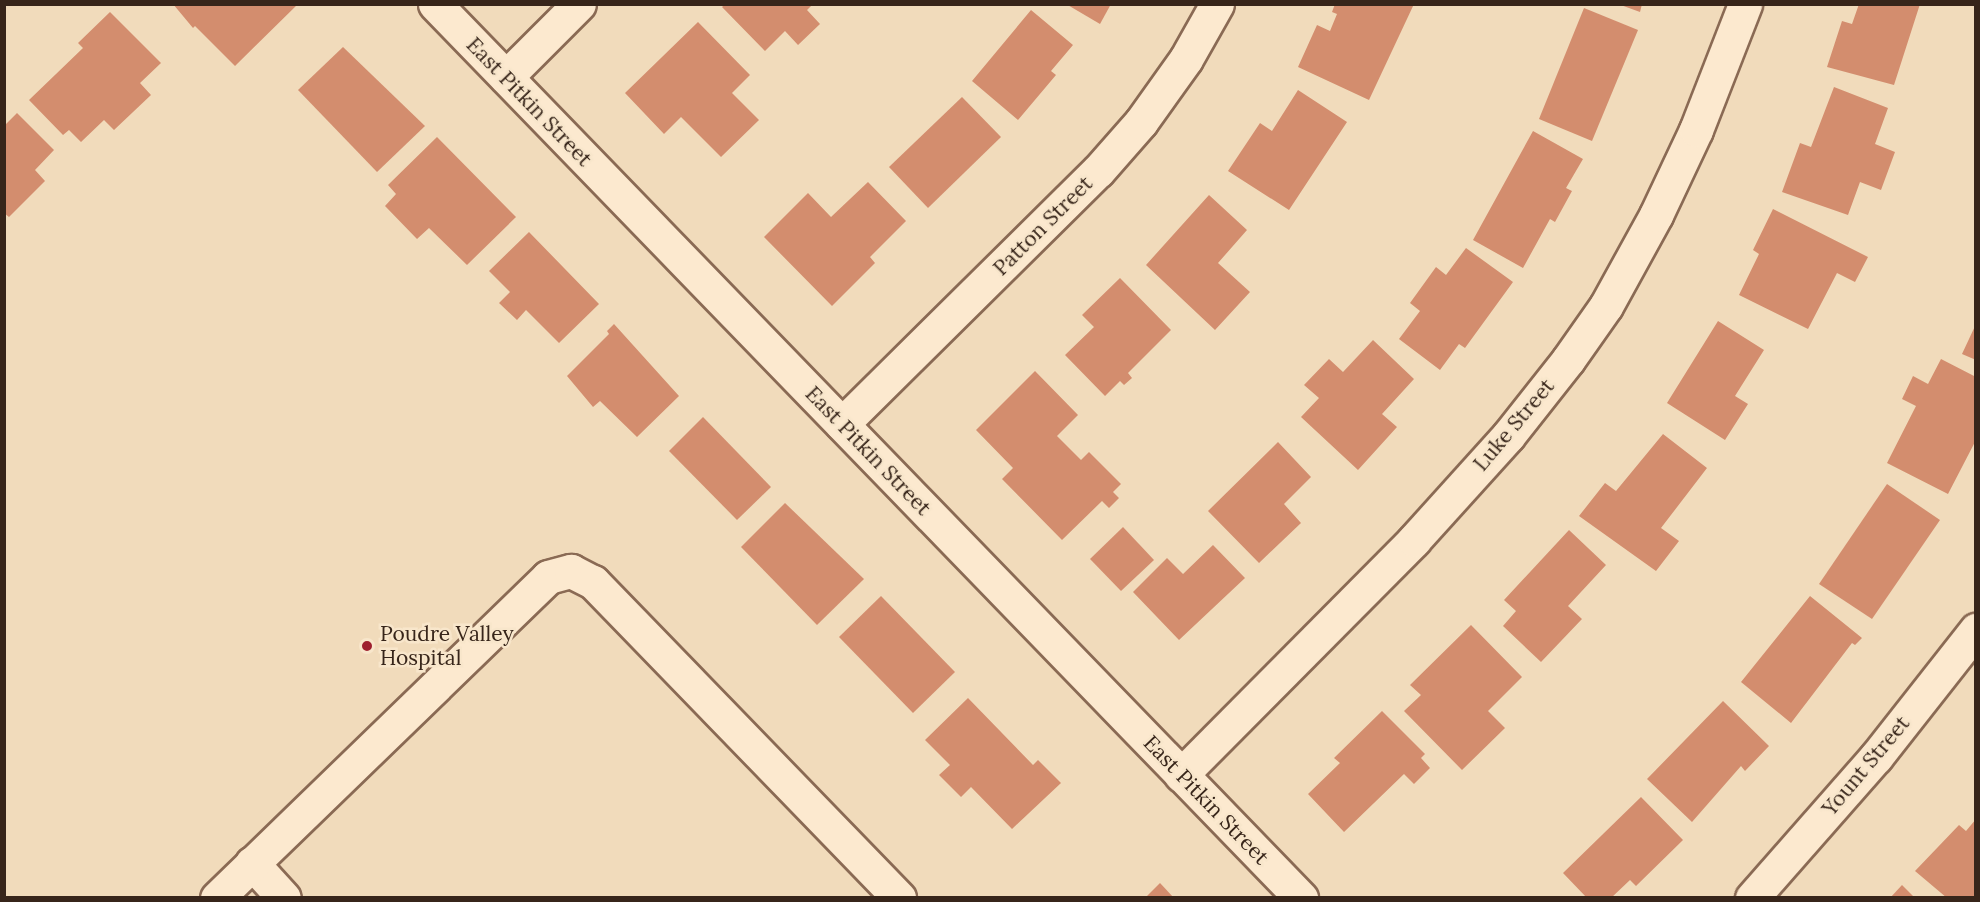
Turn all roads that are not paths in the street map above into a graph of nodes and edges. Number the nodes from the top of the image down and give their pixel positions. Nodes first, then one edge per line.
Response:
1 (435, 4) edge
2 (579, 4) edge
3 (1217, 4) edge
4 (1745, 4) edge
5 (506, 77) junction
6 (842, 424) junction
7 (1976, 630) edge
8 (1180, 775) junction
9 (252, 864) junction
10 (217, 897) edge
11 (284, 897) edge
12 (899, 897) edge
13 (1301, 897) edge
14 (1752, 897) edge

1 - 5 street, East Pitkin Street
2 - 5 street
3 - 6 street, Patton Street
4 - 8 street, Luke Street
5 - 6 street, East Pitkin Street
6 - 8 street, East Pitkin Street
7 - 14 street, Yount Street
8 - 13 street, East Pitkin Street
9 - 10 street
9 - 11 street
9 - 12 street

